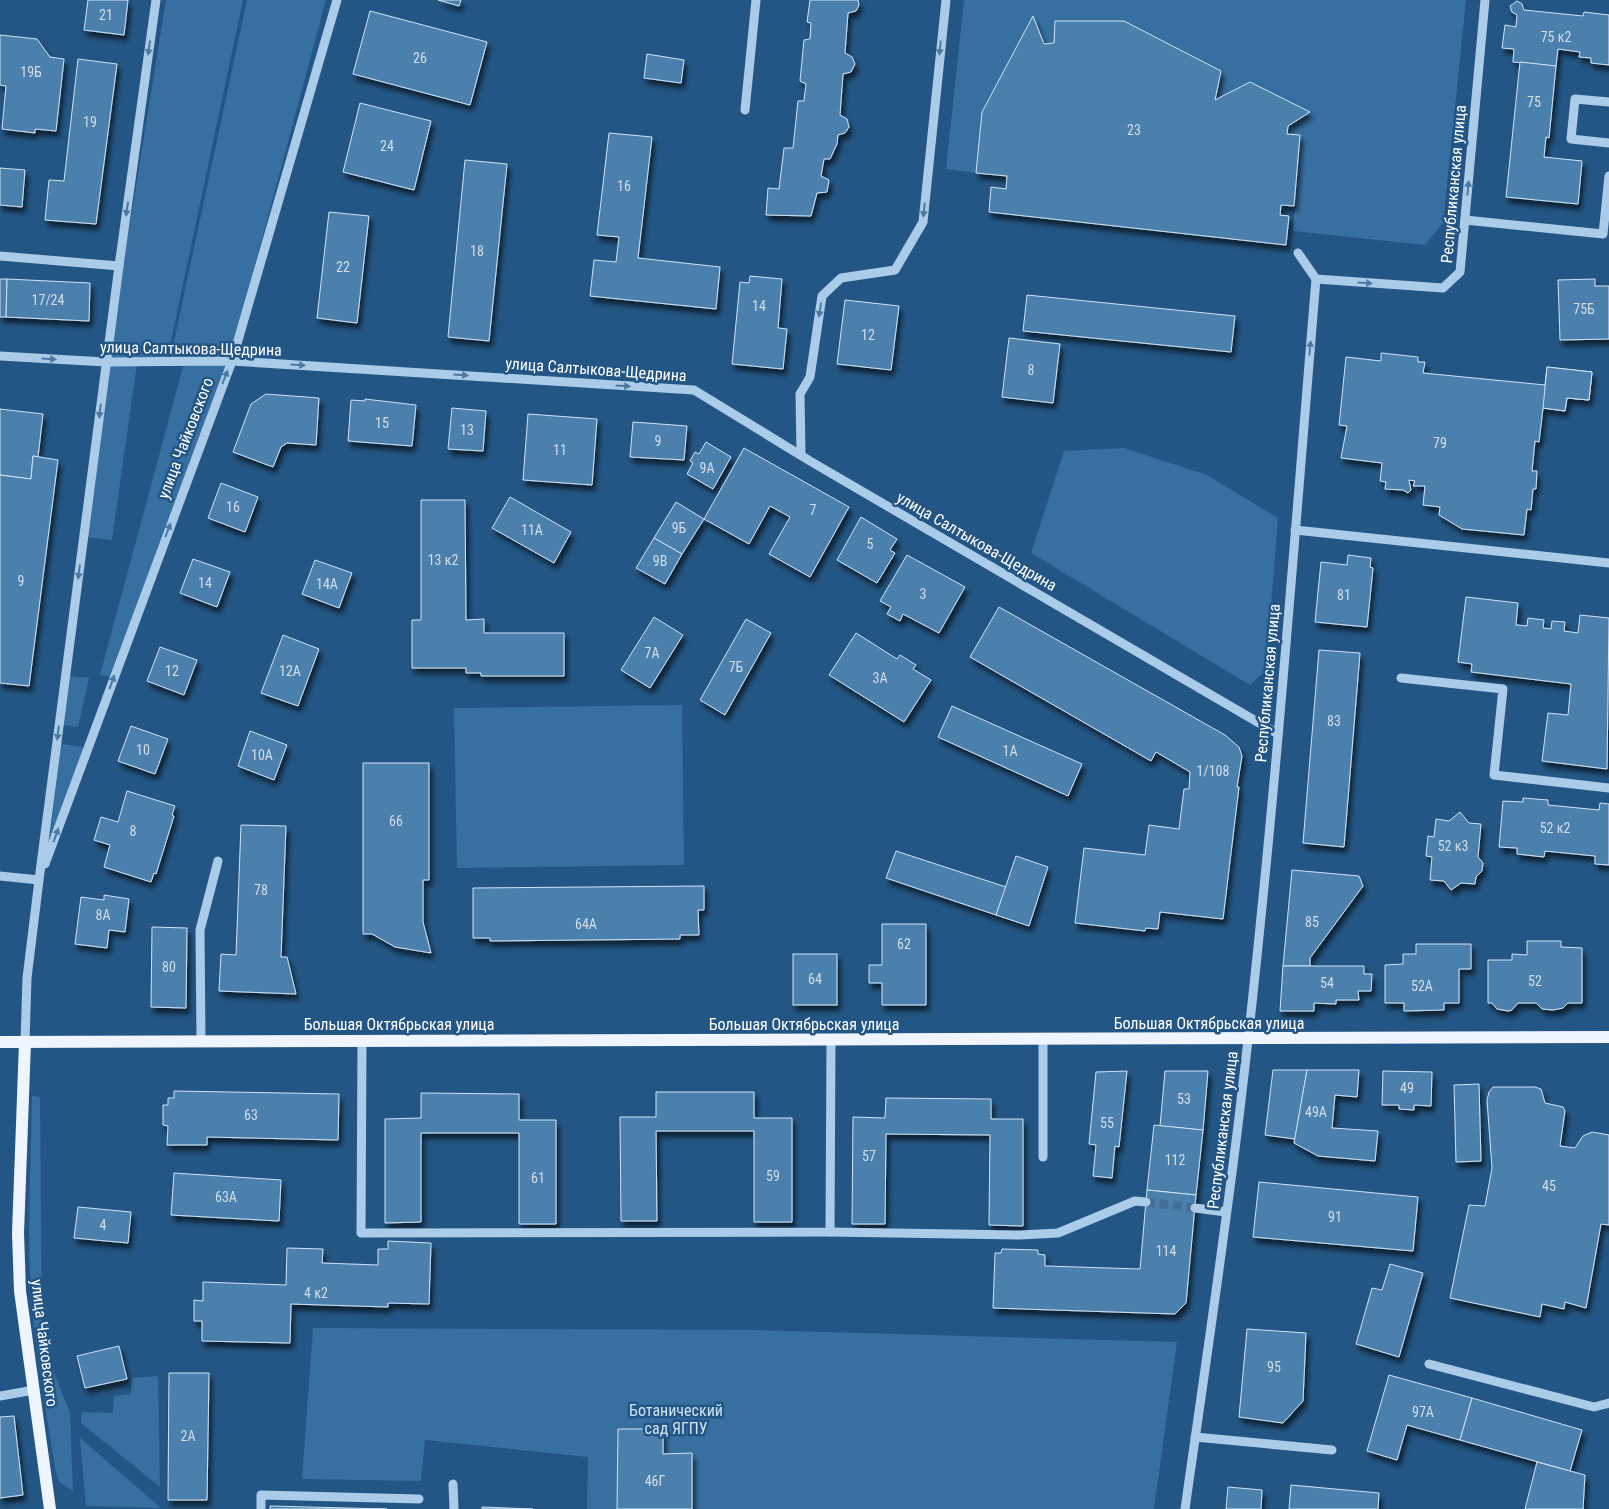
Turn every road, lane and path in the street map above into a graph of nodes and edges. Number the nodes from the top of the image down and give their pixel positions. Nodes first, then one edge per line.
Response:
1 (156, 0) edge
2 (337, 0) edge
3 (756, 0) edge
4 (946, 0) edge
5 (1484, 0) edge
6 (1609, 102) edge
7 (746, 110) dead end
8 (1609, 143) edge
9 (1609, 176) edge
10 (1465, 220) junction
11 (1298, 253) dead end
12 (0, 256) edge
13 (119, 266) junction
14 (1316, 279) junction
15 (0, 356) edge
16 (232, 361) junction
17 (106, 362) junction
18 (800, 455) junction
19 (1295, 530) junction
20 (1609, 564) edge
21 (1401, 678) dead end
22 (1278, 734) junction
23 (1609, 788) edge
24 (218, 861) dead end
25 (0, 876) edge
26 (39, 880) junction
27 (1609, 1037) edge
28 (201, 1040) junction
29 (831, 1040) junction
30 (1043, 1040) junction
31 (1248, 1040) junction
32 (362, 1041) junction
33 (0, 1042) edge
34 (25, 1042) junction
35 (1042, 1157) dead end
36 (1146, 1202) tunnel mouth
37 (1195, 1208) tunnel mouth
38 (1226, 1212) junction
39 (830, 1232) junction
40 (1429, 1364) dead end
41 (34, 1390) junction
42 (0, 1396) edge
43 (1609, 1403) edge
44 (1195, 1437) junction
45 (1332, 1450) dead end
46 (453, 1484) dead end
47 (419, 1499) dead end
48 (50, 1509) edge
49 (261, 1509) edge
50 (454, 1509) edge
51 (1185, 1509) edge

1 -> 13 street, улица Чайковского
2 - 16 street, улица Чайковского
3 - 7 street
4 -> 18 street
10 -> 5 street, Республиканская улица
6 - 8 street
9 - 10 street
14 -> 10 street, Республиканская улица
11 - 14 street
12 - 13 street
13 - 17 street, улица Чайковского
19 -> 14 street, Республиканская улица
15 -> 17 street, улица Салтыкова-Щедрина
16 - 17 street, улица Салтыкова-Щедрина
16 -> 18 street, улица Салтыкова-Щедрина
26 -> 16 street, улица Чайковского
17 -> 26 street, улица Чайковского
18 - 22 street, улица Салтыкова-Щедрина
19 - 20 street
19 - 22 street, Республиканская улица
21 - 23 street
22 - 31 street, Республиканская улица
24 - 28 street
25 - 26 street
26 - 34 street, улица Чайковского
27 - 31 main road, Большая Октябрьская улица
28 - 32 main road, Большая Октябрьская улица
28 - 34 main road, Большая Октябрьская улица
29 - 30 main road, Большая Октябрьская улица
29 - 32 main road, Большая Октябрьская улица
29 - 39 street
30 - 31 main road, Большая Октябрьская улица
30 - 35 street
31 - 38 street, Республиканская улица
32 - 39 street
33 - 34 main road, Большая Октябрьская улица
34 - 41 main road, улица Чайковского
36 - 39 street
37 - 38 street
38 - 44 street, Республиканская улица
40 - 43 street
41 - 42 street
41 - 48 main road, улица Чайковского
44 - 45 street
44 - 51 street, Республиканская улица
46 - 50 street
47 - 49 street

